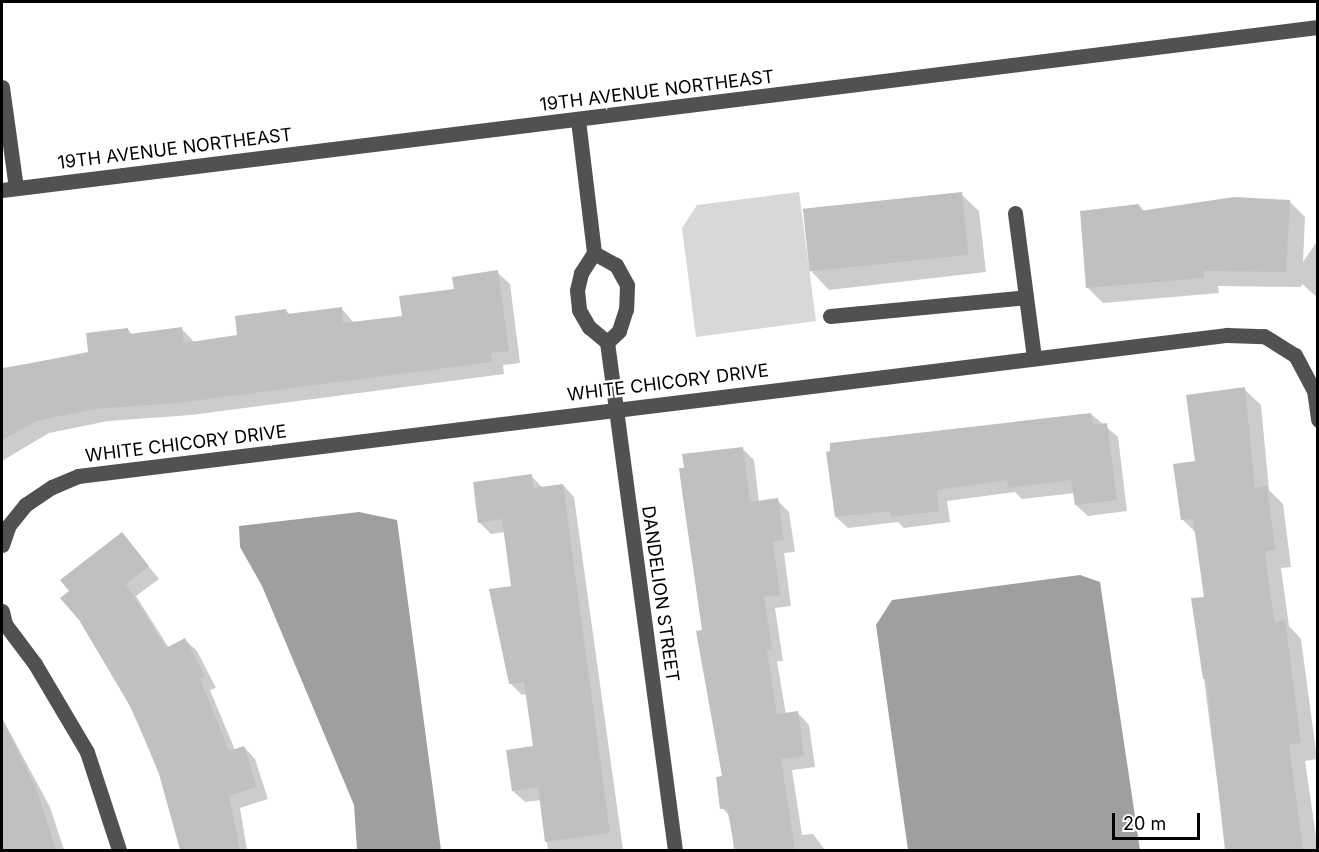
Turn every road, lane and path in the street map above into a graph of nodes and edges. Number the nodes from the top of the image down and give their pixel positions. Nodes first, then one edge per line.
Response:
1 (1317, 27) edge
2 (2, 87) edge
3 (578, 120) junction
4 (9, 189) edge
5 (1016, 213) dead end
6 (594, 253) junction
7 (1026, 297) junction
8 (830, 316) dead end
9 (607, 342) junction
10 (1034, 357) junction
11 (616, 409) junction
12 (1317, 420) edge
13 (2, 545) edge
14 (2, 612) edge
15 (119, 850) edge
16 (675, 850) edge

1 - 3 street, 19TH AVENUE NORTHEAST
2 - 4 street
3 - 4 street, 19TH AVENUE NORTHEAST
3 - 6 street
5 - 7 street
6 - 9 street
6 - 9 street
7 - 8 street
7 - 10 street
9 - 11 street, DANDELION STREET
10 - 11 street, WHITE CHICORY DRIVE
10 - 12 street, WHITE CHICORY DRIVE
11 - 13 street, WHITE CHICORY DRIVE
11 - 16 street, DANDELION STREET
14 - 15 street

